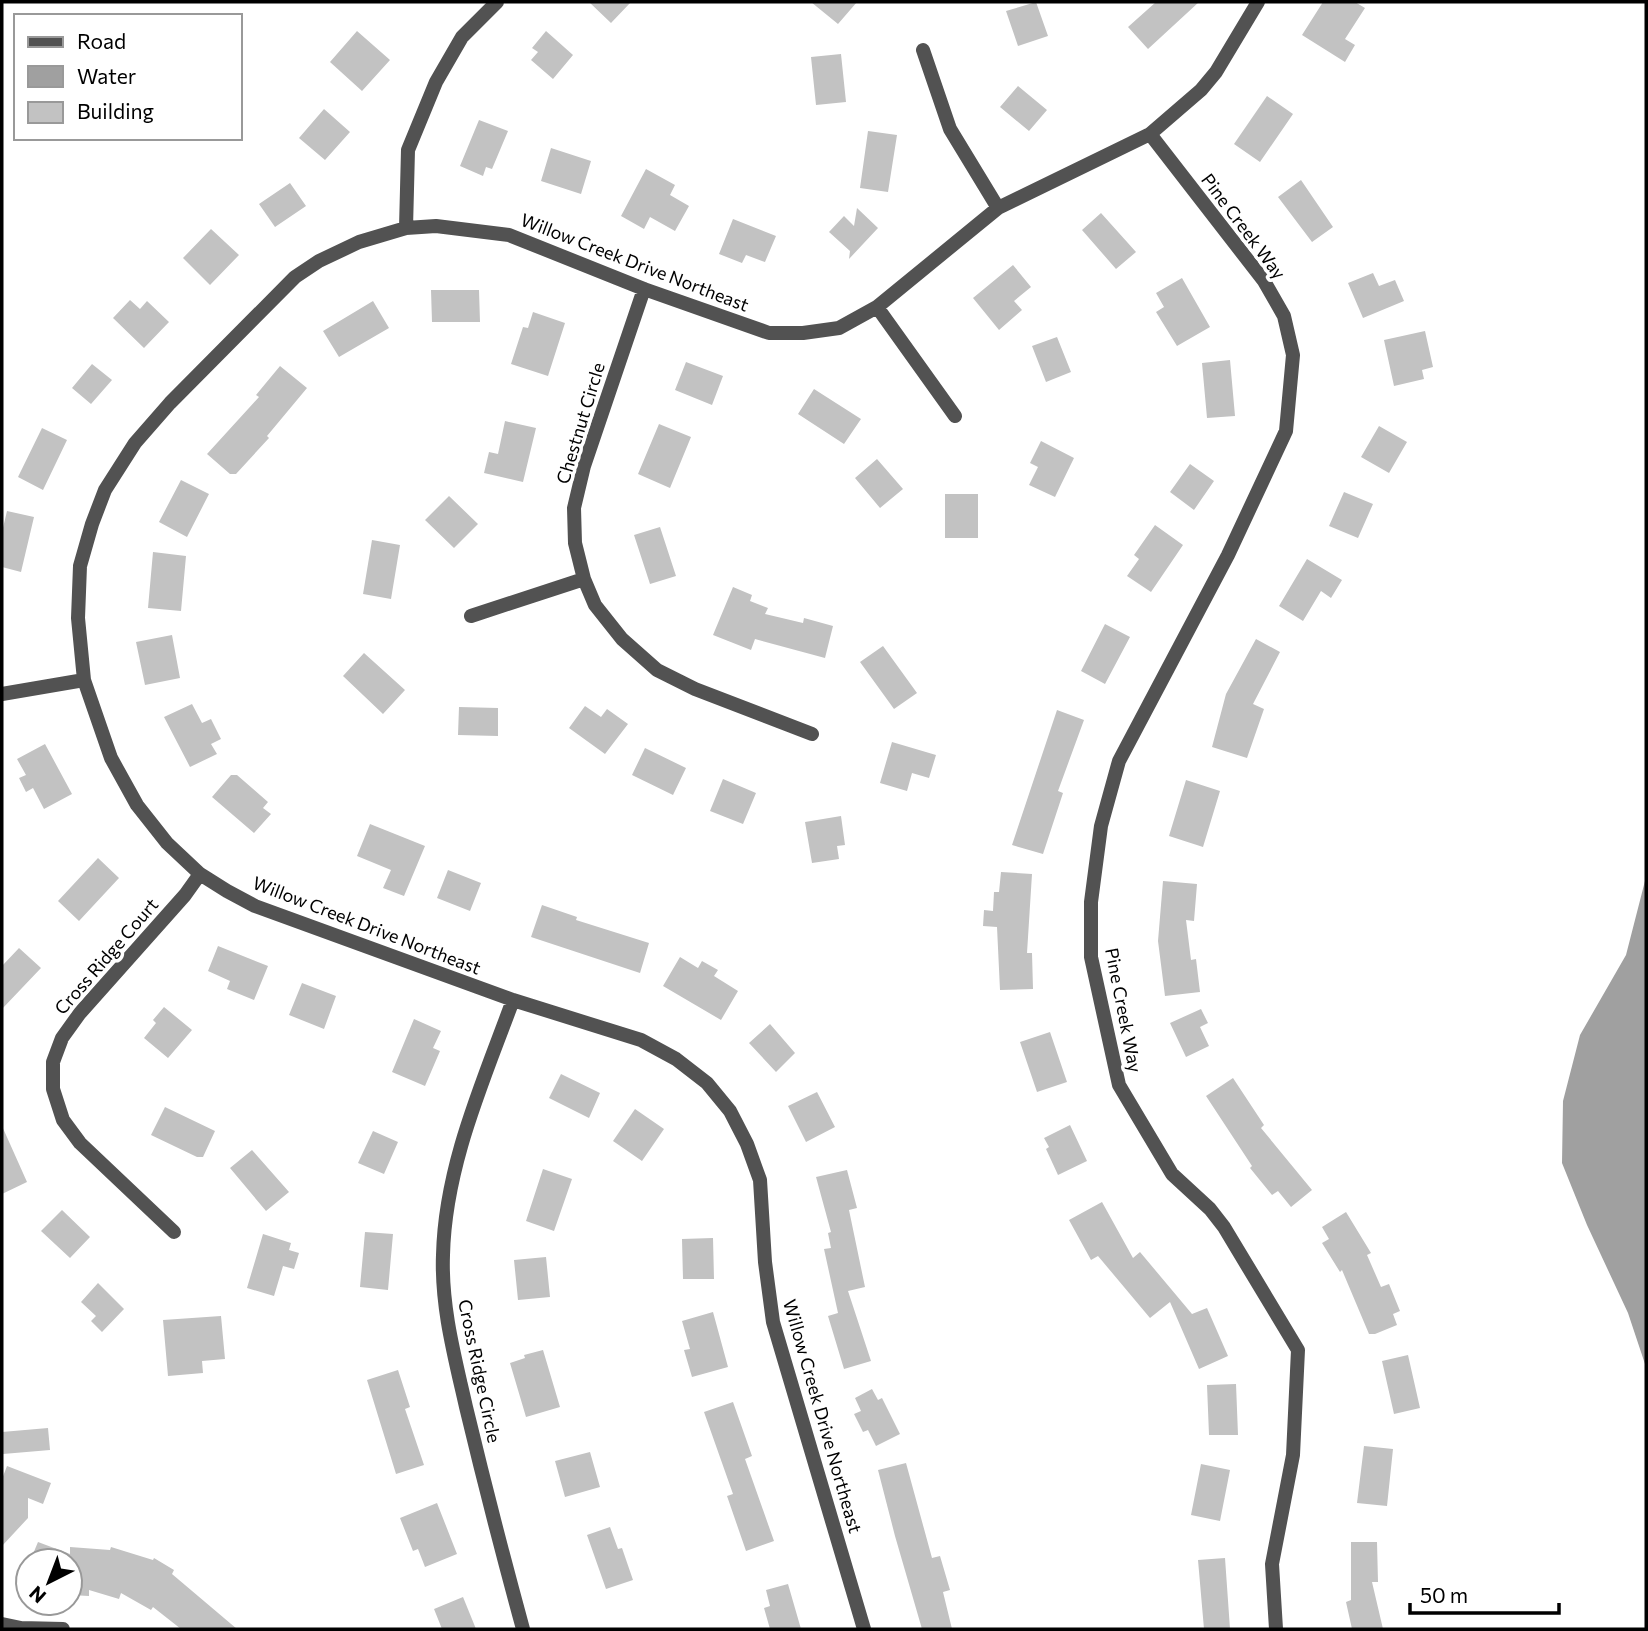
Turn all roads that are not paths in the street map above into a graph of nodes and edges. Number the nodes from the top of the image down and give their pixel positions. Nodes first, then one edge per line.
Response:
1 (497, 2) edge
2 (1258, 2) edge
3 (923, 50) dead end
4 (1150, 134) junction
5 (998, 208) junction
6 (406, 228) junction
7 (644, 289) junction
8 (877, 307) junction
9 (955, 416) dead end
10 (584, 579) junction
11 (471, 616) dead end
12 (84, 680) junction
13 (2, 694) edge
14 (812, 734) dead end
15 (200, 874) junction
16 (513, 1000) junction
17 (174, 1232) dead end
18 (2, 1624) edge
19 (63, 1629) edge
20 (523, 1629) edge
21 (864, 1629) edge
22 (1276, 1629) edge

1 - 6 street
2 - 4 street, Willow Creek Drive Northeast
3 - 5 street
4 - 5 street, Willow Creek Drive Northeast
4 - 22 street, Pine Creek Way
5 - 8 street, Willow Creek Drive Northeast
6 - 7 street, Willow Creek Drive Northeast
6 - 12 street, Willow Creek Drive Northeast
7 - 8 street, Willow Creek Drive Northeast
7 - 10 street, Chestnut Circle
8 - 9 street
10 - 11 street
10 - 14 street, Chestnut Circle
12 - 13 street
12 - 15 street, Willow Creek Drive Northeast
15 - 16 street, Willow Creek Drive Northeast
15 - 17 street, Cross Ridge Court
16 - 20 street, Cross Ridge Circle
16 - 21 street, Willow Creek Drive Northeast
18 - 19 street

